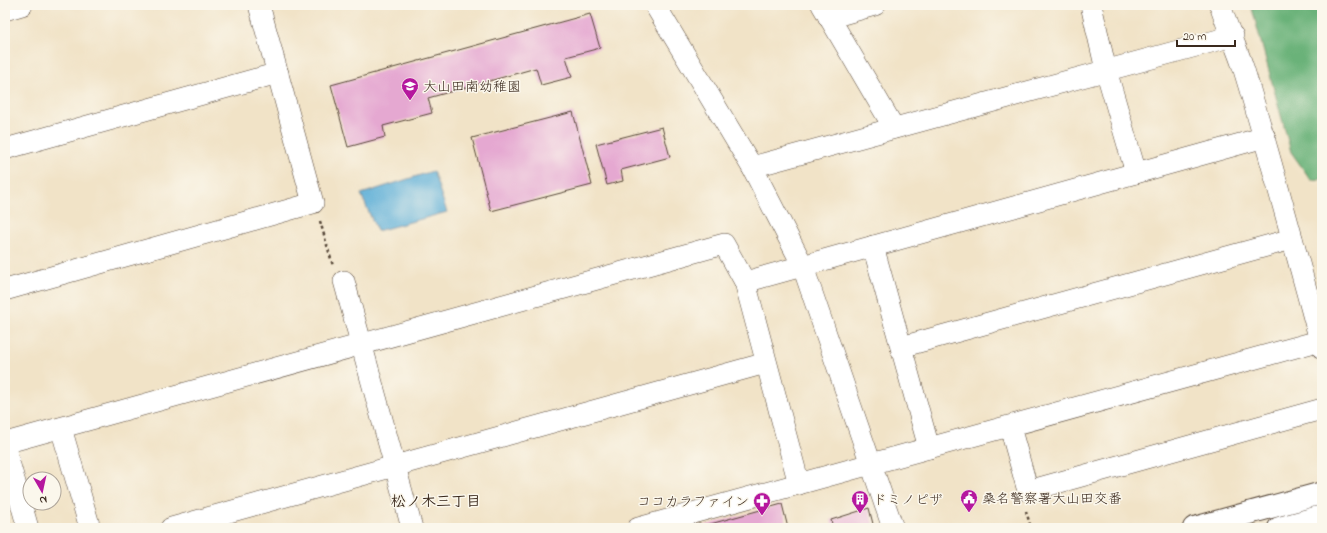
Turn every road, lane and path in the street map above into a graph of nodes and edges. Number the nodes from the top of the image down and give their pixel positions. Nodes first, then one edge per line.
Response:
1 (22, 5) edge
2 (259, 5) edge
3 (655, 5) edge
4 (875, 5) edge
5 (1091, 5) edge
6 (1220, 5) edge
7 (5, 10) edge
8 (825, 11) edge
9 (1233, 36) junction
10 (1106, 70) junction
11 (278, 73) junction
12 (894, 128) junction
13 (1264, 137) junction
14 (5, 149) edge
15 (752, 167) junction
16 (1136, 173) junction
17 (313, 203) junction
18 (1292, 239) junction
19 (873, 246) junction
20 (802, 264) junction
21 (338, 275) joint
22 (745, 282) junction
23 (5, 290) edge
24 (1321, 343) edge
25 (361, 344) junction
26 (901, 347) junction
27 (766, 363) junction
28 (1322, 409) edge
29 (1010, 426) junction
30 (61, 428) junction
31 (5, 443) edge
32 (5, 448) edge
33 (929, 448) junction
34 (870, 463) junction
35 (395, 466) junction
36 (799, 484) junction
37 (1322, 493) edge
38 (1322, 516) edge
39 (28, 528) edge
40 (90, 528) edge
41 (171, 528) edge
42 (412, 528) edge
43 (638, 528) edge
44 (893, 528) edge
45 (1194, 528) edge
46 (1279, 528) edge

1 - 7 street
2 - 11 street
3 - 15 street
4 - 8 street
5 - 10 street
6 - 9 street
8 - 12 street
9 - 10 street
9 - 13 street
10 - 12 street
10 - 16 street
11 - 14 street
11 - 17 street
12 - 15 street
13 - 16 street
13 - 18 street
15 - 20 street
16 - 19 street
17 - 21 path
17 - 23 street
18 - 24 street
18 - 26 street
19 - 20 street
19 - 26 street
20 - 22 street
20 - 34 street
21 - 25 street
22 - 25 street
22 - 27 street
24 - 29 street
25 - 30 street
25 - 35 street
26 - 33 street
27 - 35 street
27 - 36 street
28 - 29 street
29 - 33 street
30 - 31 street
30 - 40 street
32 - 39 street
33 - 34 street
34 - 36 street
34 - 44 street
35 - 41 street
35 - 42 street
36 - 43 street
37 - 45 main road
38 - 46 main road

